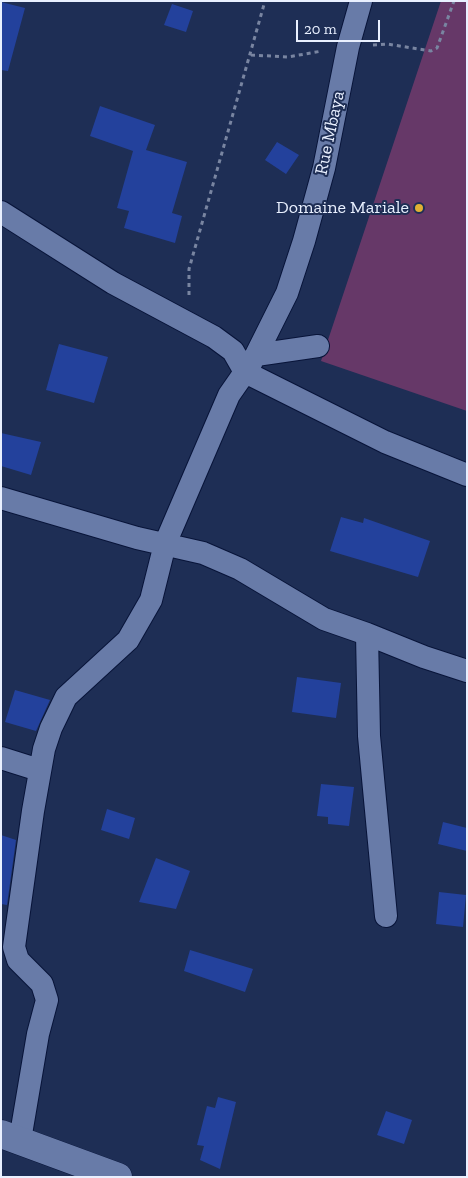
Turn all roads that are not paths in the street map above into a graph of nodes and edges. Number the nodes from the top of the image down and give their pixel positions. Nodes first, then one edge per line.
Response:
1 (361, 1) edge
2 (1, 212) edge
3 (318, 346) dead end
4 (250, 363) junction
5 (467, 475) edge
6 (1, 498) edge
7 (165, 544) junction
8 (367, 634) junction
9 (467, 671) edge
10 (1, 758) edge
11 (39, 770) junction
12 (386, 916) dead end
13 (10, 1137) edge
14 (118, 1177) edge

1 - 4 street, Rue Mbaya
2 - 4 street
3 - 4 street
4 - 5 street
4 - 7 street, Rue Mbaya
6 - 7 street
7 - 8 street
7 - 11 street, Rue Mbaya
8 - 9 street
8 - 12 street
10 - 11 street
11 - 13 street, Rue Mbaya
13 - 14 street

